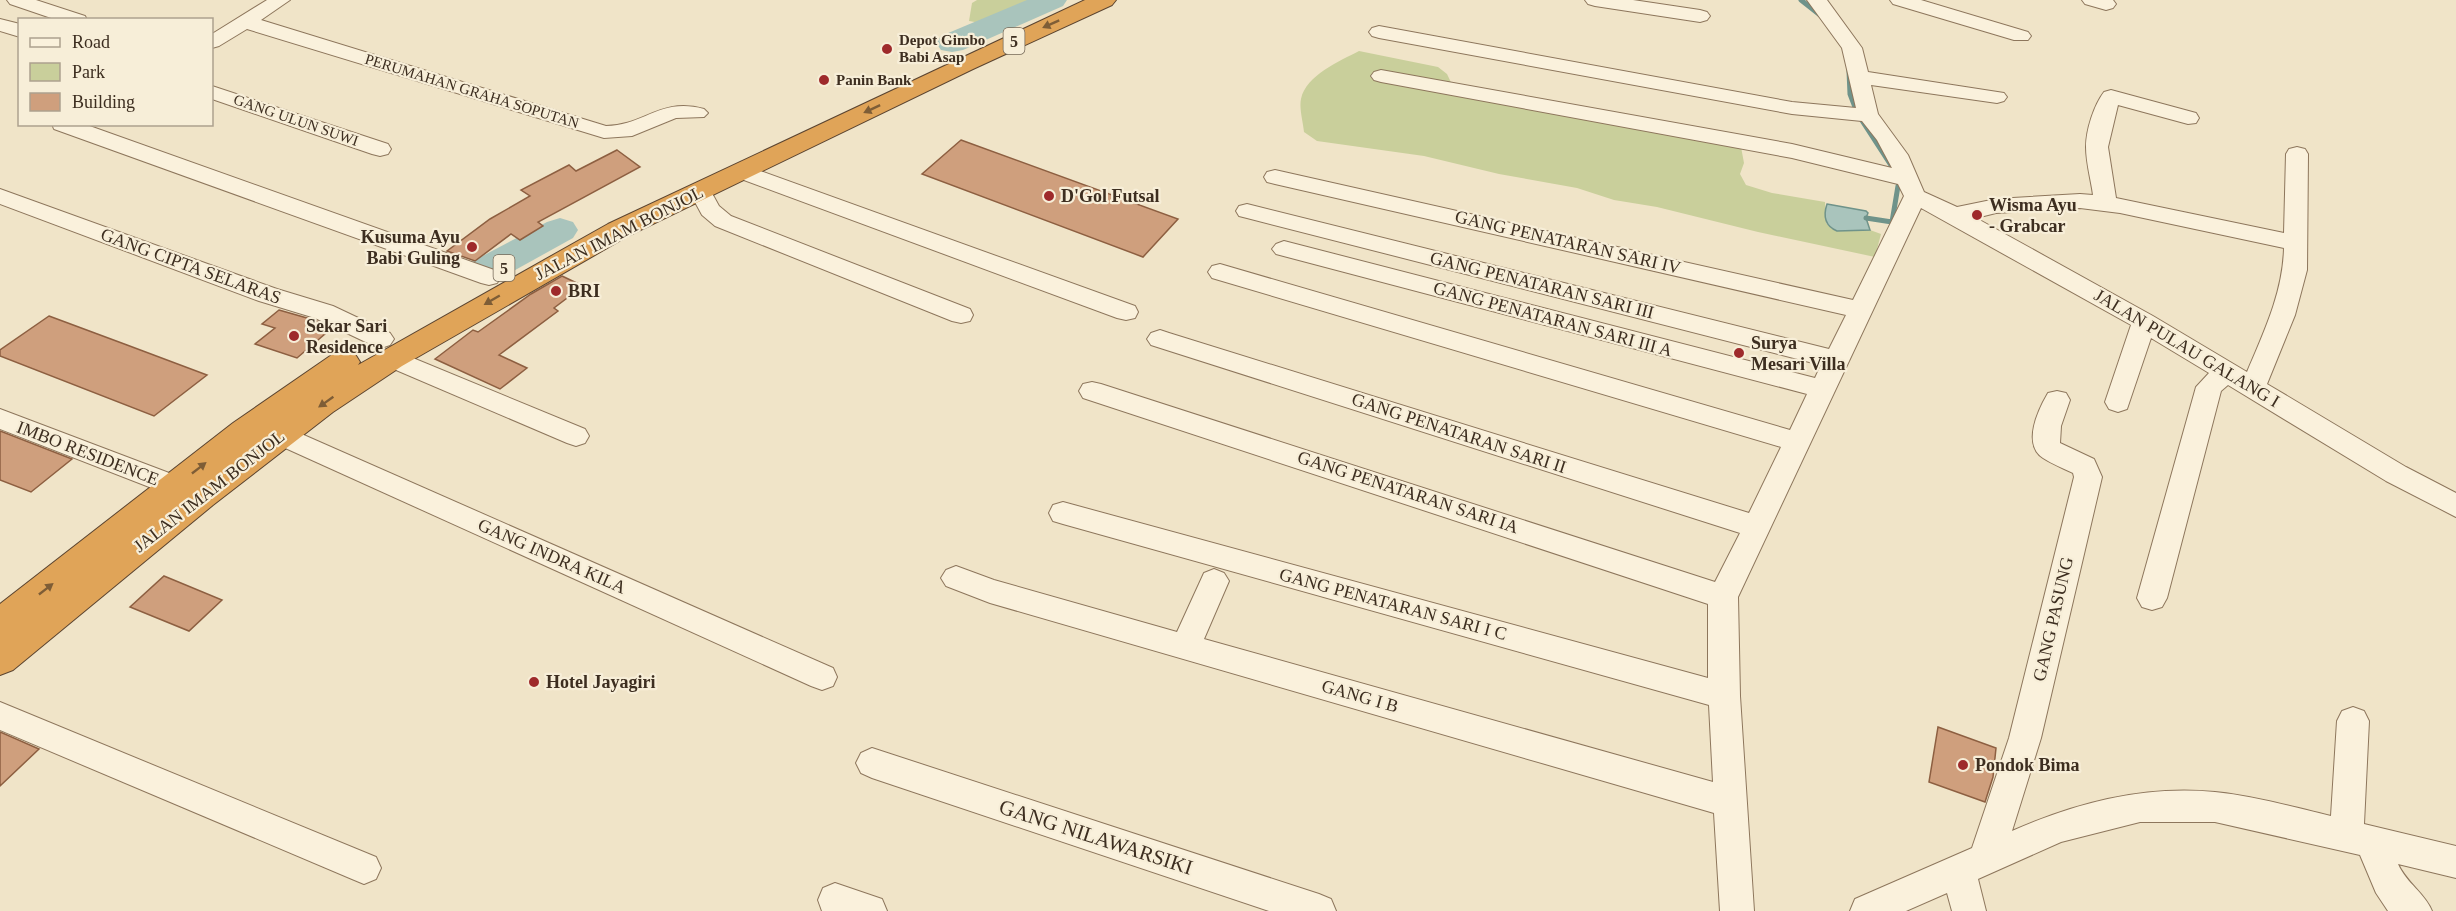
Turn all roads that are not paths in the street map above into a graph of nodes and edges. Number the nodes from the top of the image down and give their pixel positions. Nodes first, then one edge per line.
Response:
1 (17, 0) edge
2 (1062, 0) edge
3 (1104, 0) edge
4 (1595, 0) edge
5 (1817, 0) edge
6 (1900, 0) edge
7 (269, 2) edge
8 (1700, 16) dead end
9 (72, 18) edge
10 (246, 22) junction
11 (1379, 32) dead end
12 (2021, 36) dead end
13 (213, 41) edge
14 (1381, 76) dead end
15 (1859, 77) junction
16 (213, 92) edge
17 (1997, 97) dead end
18 (697, 112) dead end
19 (1868, 115) junction
20 (2188, 118) dead end
21 (68, 126) edge
22 (380, 149) dead end
23 (2297, 154) dead end
24 (741, 171) junction
25 (1275, 177) dead end
26 (1911, 188) junction
27 (700, 191) junction
28 (0, 196) edge
29 (2106, 204) junction
30 (1247, 211) dead end
31 (1954, 215) junction
32 (2296, 243) junction
33 (1284, 249) dead end
34 (1220, 272) dead end
35 (489, 277) junction
36 (1859, 310) junction
37 (1126, 312) dead end
38 (961, 315) dead end
39 (2144, 322) junction
40 (1160, 339) dead end
41 (386, 348) junction
42 (1836, 360) junction
43 (2227, 371) junction
44 (2253, 387) junction
45 (1822, 389) junction
46 (1092, 391) dead end
47 (2057, 400) dead end
48 (2118, 402) dead end
49 (0, 419) edge
50 (281, 435) junction
51 (576, 436) dead end
52 (1797, 442) junction
53 (175, 486) junction
54 (2456, 506) edge
55 (1063, 513) dead end
56 (1757, 527) junction
57 (956, 578) dead end
58 (1214, 581) dead end
59 (1723, 597) junction
60 (2152, 598) dead end
61 (0, 625) edge
62 (1186, 646) junction
63 (0, 659) edge
64 (822, 677) dead end
65 (1724, 696) junction
66 (0, 716) edge
67 (2353, 721) dead end
68 (872, 763) dead end
69 (1730, 802) junction
70 (2359, 840) junction
71 (2456, 862) edge
72 (1973, 864) junction
73 (364, 868) dead end
74 (835, 900) dead end
75 (870, 911) edge
76 (1319, 911) edge
77 (1737, 911) edge
78 (1867, 911) edge
79 (1969, 911) edge
80 (2415, 911) edge

1 - 9 street
2 - 35 highway, JALAN IMAM BONJOL / 5
3 -> 24 highway, JALAN IMAM BONJOL / 5
4 - 8 street
5 - 15 street
6 - 12 street
7 - 10 street
10 - 13 street
10 - 18 street, PERUMAHAN GRAHA SOPUTAN
11 - 19 street
14 - 26 street, JALAN PULAU GALANG I
15 - 17 street
15 - 19 street
16 - 22 street, GANG ULUN SUWI
19 - 26 street
20 - 29 street
21 - 35 street
23 - 32 street
24 - 27 highway, JALAN IMAM BONJOL / 5
24 - 37 street
25 - 36 street, GANG PENATARAN SARI IV
26 - 31 street, JALAN PULAU GALANG I
26 - 36 street
27 - 38 street
27 -> 41 highway, JALAN IMAM BONJOL / 5
28 - 41 street, GANG CIPTA SELARAS
29 - 31 street
29 - 32 street
30 - 42 street, GANG PENATARAN SARI III
31 - 39 street, JALAN PULAU GALANG I
32 - 44 street
33 - 45 street, GANG PENATARAN SARI III A
34 - 52 street
35 - 41 highway, JALAN IMAM BONJOL / 5
36 - 42 street
39 - 43 street, JALAN PULAU GALANG I
39 - 48 street
40 - 56 street, GANG PENATARAN SARI II
41 -> 50 highway, JALAN IMAM BONJOL / 5
41 - 51 street, GANG CIPTA SELARAS
53 -> 41 highway, JALAN IMAM BONJOL / 5
42 - 45 street
43 - 44 street, JALAN PULAU GALANG I
43 - 60 street
44 - 54 street, JALAN PULAU GALANG I
45 - 52 street
46 - 59 street, GANG PENATARAN SARI IA
47 - 72 street, GANG PASUNG
49 - 53 street, IMBO RESIDENCE
50 - 63 highway, JALAN IMAM BONJOL / 5
50 - 64 street, GANG INDRA KILA
52 - 56 street
61 -> 53 highway, JALAN IMAM BONJOL / 5
55 - 65 street, GANG PENATARAN SARI I C
56 - 59 street
57 - 62 street, GANG I B
58 - 62 street
59 - 65 street
62 - 69 street, GANG I B
65 - 69 street
66 - 73 street
67 - 70 street
68 - 76 street, GANG NILAWARSIKI
69 - 77 street
70 - 71 street
70 - 72 street
70 - 80 street
72 - 78 street
72 - 79 street
74 - 75 street

